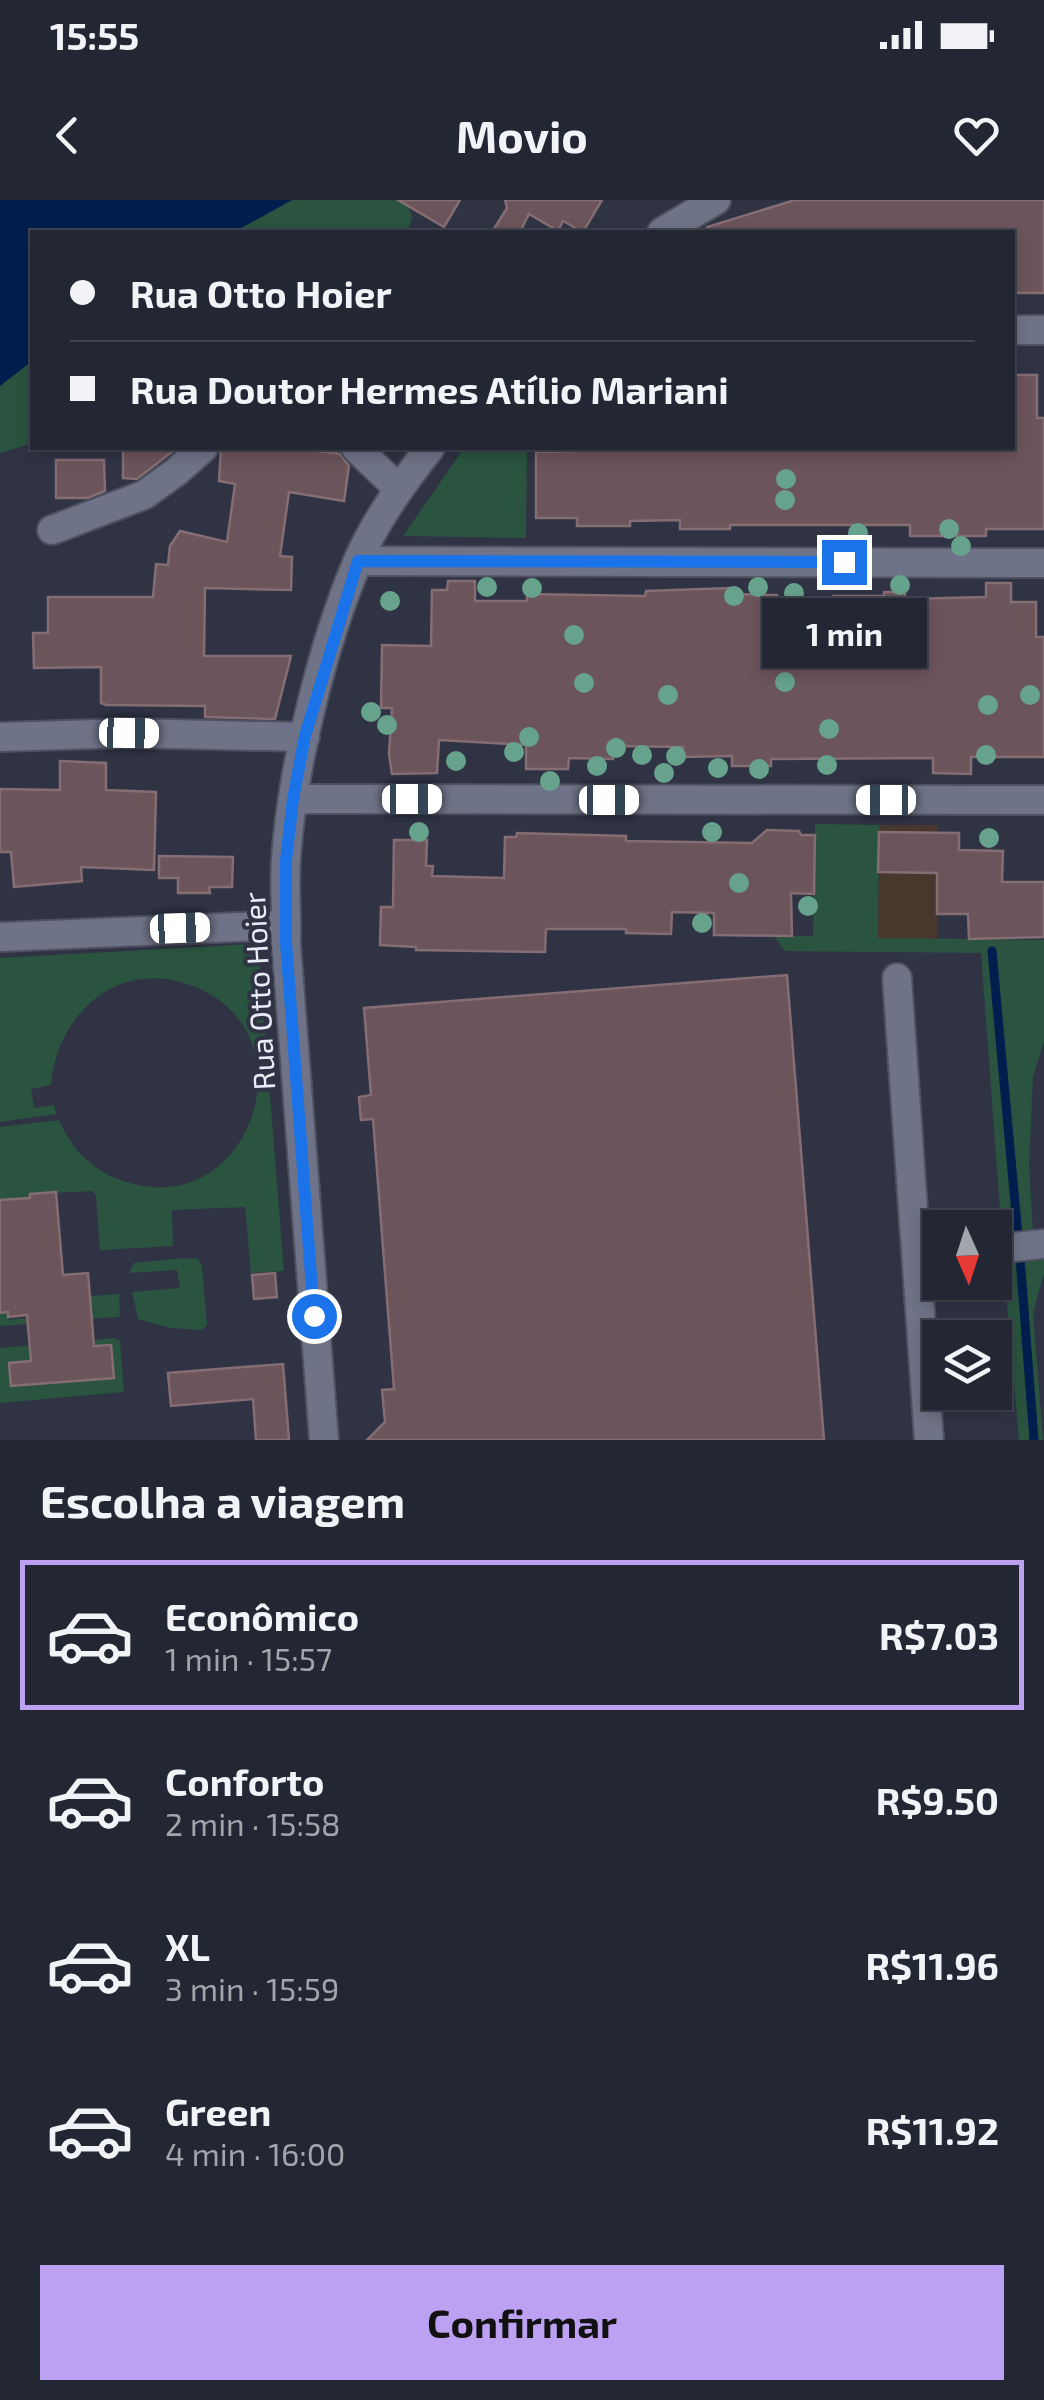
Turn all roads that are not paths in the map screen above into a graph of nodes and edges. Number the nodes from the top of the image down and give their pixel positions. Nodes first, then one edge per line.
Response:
1 (716, 200) edge
2 (665, 230) edge
3 (1015, 330) edge
4 (1044, 330) edge
5 (200, 450) edge
6 (358, 450) edge
7 (429, 450) edge
8 (400, 489) junction
9 (52, 530) dead end
10 (358, 561) junction
11 (1044, 562) edge
12 (305, 736) junction
13 (0, 737) edge
14 (293, 799) junction
15 (1044, 800) edge
16 (286, 925) junction
17 (0, 937) edge
18 (896, 978) dead end
19 (923, 1210) edge
20 (1044, 1244) edge
21 (1012, 1247) edge
22 (928, 1300) edge
23 (324, 1440) edge
24 (928, 1440) edge

1 - 2 street
3 - 4 street
5 - 9 street
6 - 8 street
7 - 8 street, Rua Otto Hoier
8 - 10 street, Rua Otto Hoier
10 - 11 street
10 - 12 street, Rua Otto Hoier
12 - 13 street
12 - 14 street, Rua Otto Hoier
14 - 15 street
14 - 16 street, Rua Otto Hoier
16 - 17 street
16 - 23 street, Rua Otto Hoier
18 - 19 street
20 - 21 street
22 - 24 street

